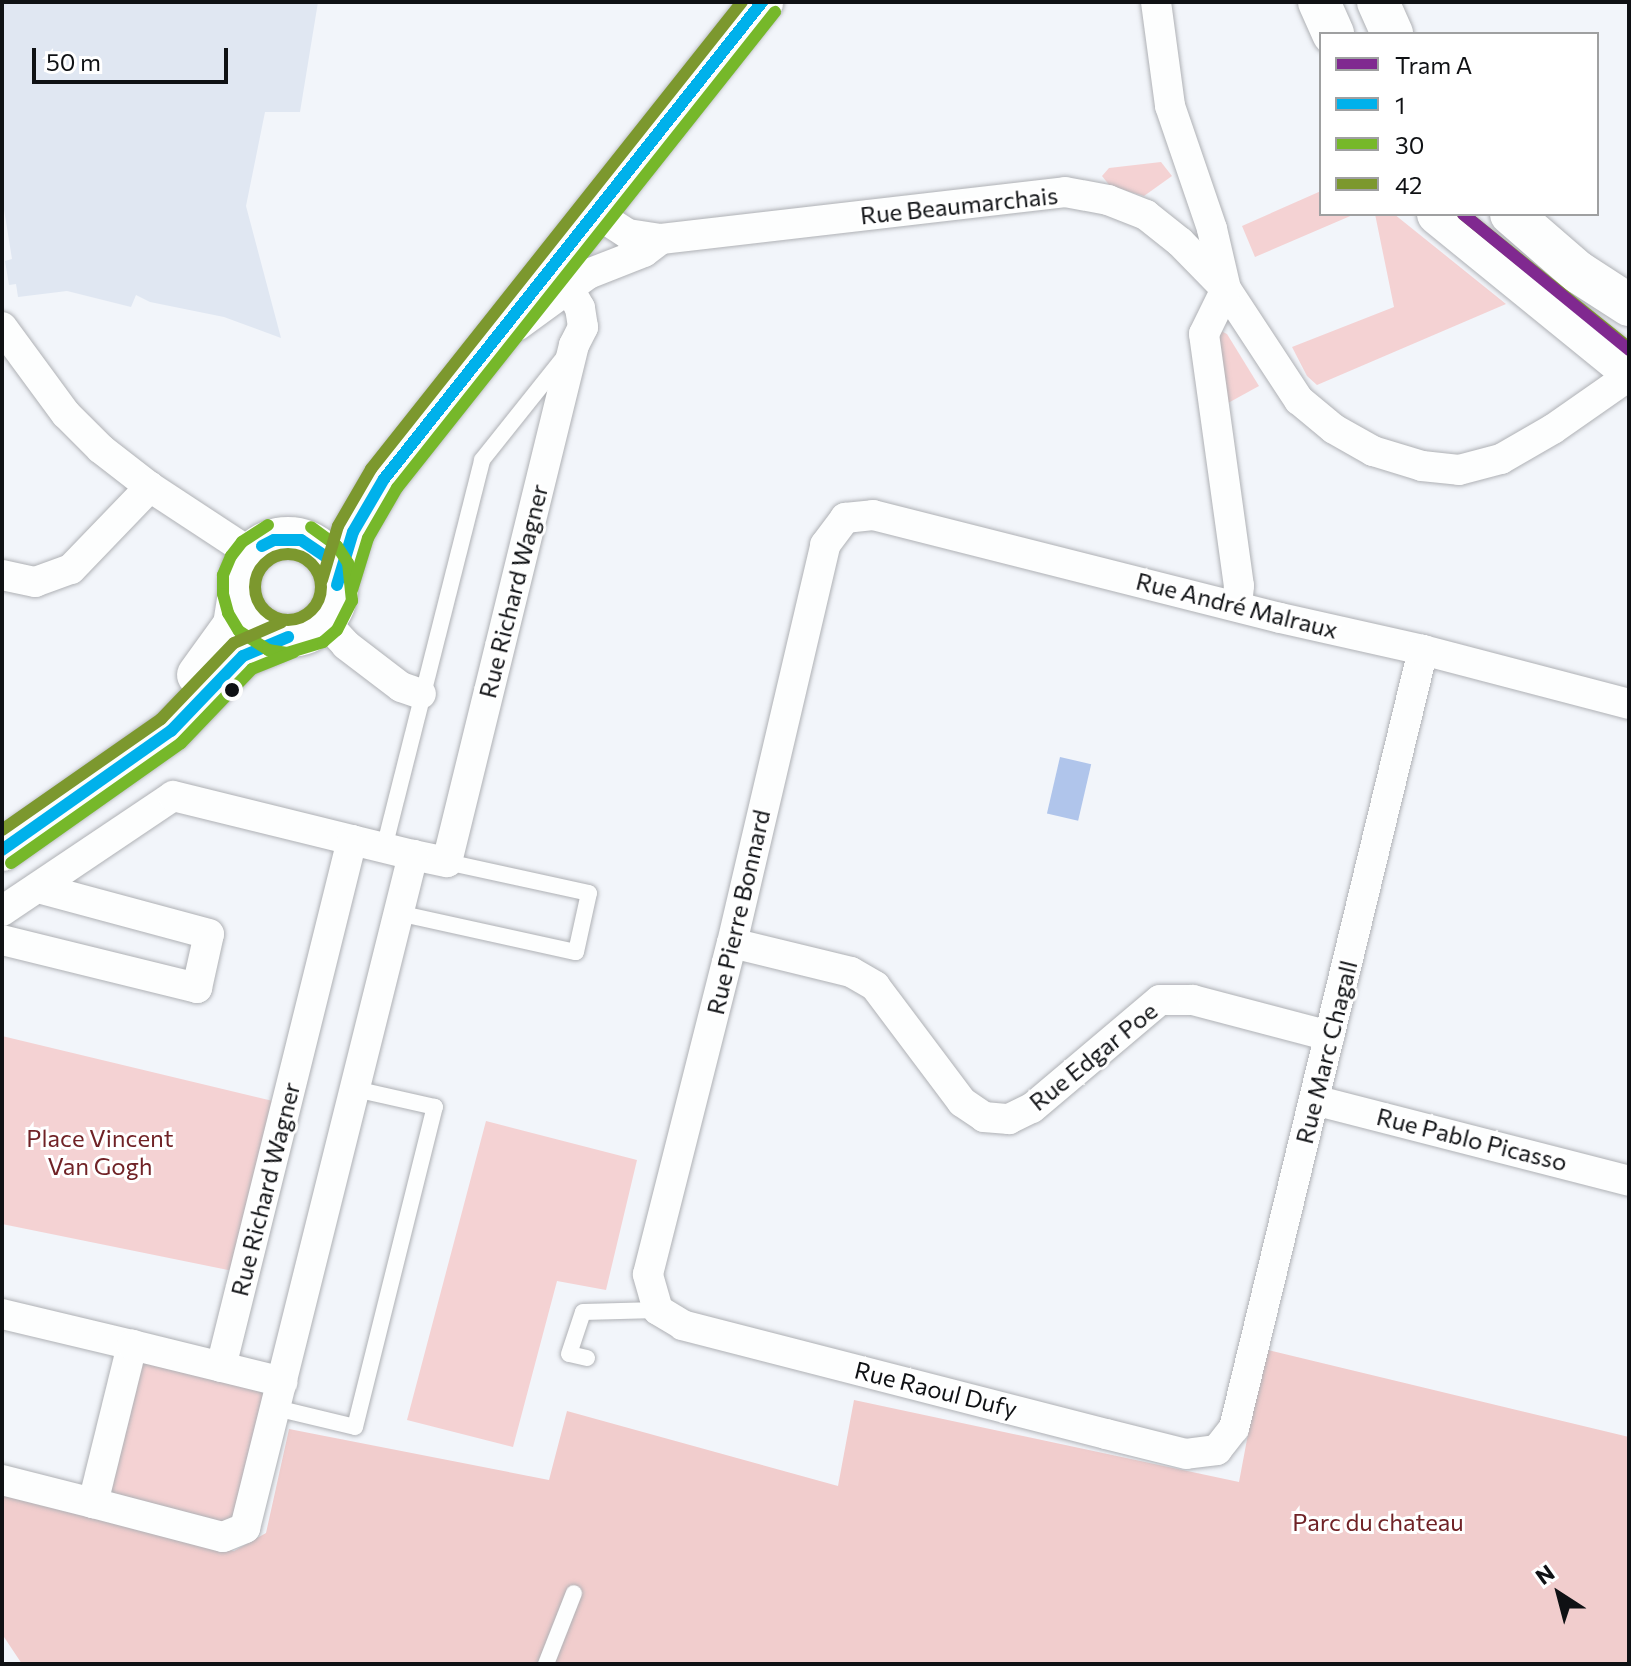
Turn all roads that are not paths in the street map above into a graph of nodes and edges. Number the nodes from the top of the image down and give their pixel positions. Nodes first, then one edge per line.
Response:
1 (1156, 2) edge
2 (1319, 2) edge
3 (1378, 2) edge
4 (756, 4) edge
5 (1332, 32) edge
6 (1391, 32) edge
7 (594, 212) junction
8 (1440, 216) edge
9 (1513, 216) edge
10 (661, 239) junction
11 (569, 289) junction
12 (1226, 289) junction
13 (1629, 305) edge
14 (2, 327) edge
15 (495, 338) junction
16 (574, 345) junction
17 (1629, 369) edge
18 (1629, 376) edge
19 (384, 479) junction
20 (150, 487) junction
21 (845, 518) joint
22 (259, 561) junction
23 (2, 575) edge
24 (1237, 606) junction
25 (316, 614) junction
26 (1423, 650) junction
27 (421, 694) junction
28 (1629, 704) edge
29 (2, 821) edge
30 (352, 840) junction
31 (2, 850) edge
32 (398, 851) junction
33 (447, 862) junction
34 (39, 888) junction
35 (2, 911) edge
36 (398, 913) junction
37 (2, 940) edge
38 (732, 943) junction
39 (1329, 1036) junction
40 (355, 1089) junction
41 (1314, 1100) junction
42 (1629, 1181) edge
43 (658, 1310) junction
44 (2, 1314) edge
45 (132, 1345) junction
46 (587, 1358) dead end
47 (221, 1367) junction
48 (279, 1395) junction
49 (1217, 1450) joint
50 (2, 1480) edge
51 (93, 1503) junction
52 (574, 1593) dead end
53 (546, 1664) edge

1 - 12 street
2 - 5 main road
3 - 6 main road
4 - 7 main road
7 - 10 street, Rue Beaumarchais
7 - 15 main road
8 - 17 main road
9 - 13 main road
10 - 11 street, Rue Beaumarchais
10 - 12 street, Rue Beaumarchais
11 - 15 street, Rue Beaumarchais
11 - 16 street, Rue Richard Wagner
12 - 18 street
12 - 24 street
14 - 20 street
15 - 19 main road
16 - 27 lane
16 - 33 street, Rue Richard Wagner
19 - 22 main road
19 - 25 main road
20 - 22 street
20 - 23 street
21 - 24 street, Rue André Malraux
21 - 38 street, Rue Pierre Bonnard
22 - 25 main road
22 - 25 main road
22 - 29 main road
24 - 26 street, Rue André Malraux
25 - 27 street
25 - 31 main road
26 - 28 street, Rue André Malraux
26 - 39 street, Rue Marc Chagall
27 - 32 lane
30 - 32 street
30 - 34 street
30 - 47 street, Rue Richard Wagner
32 - 33 street
32 - 36 street
33 - 36 lane
34 - 35 street
34 - 37 street
36 - 40 street
38 - 39 street, Rue Edgar Poe
38 - 43 street, Rue Pierre Bonnard
39 - 41 street, Rue Marc Chagall
40 - 48 street
40 - 48 lane
41 - 42 street, Rue Pablo Picasso
41 - 49 street, Rue Marc Chagall
43 - 46 lane
43 - 49 street, Rue Raoul Dufy
44 - 45 street
45 - 47 street
45 - 51 street
47 - 48 street
48 - 51 street
50 - 51 street
52 - 53 lane

